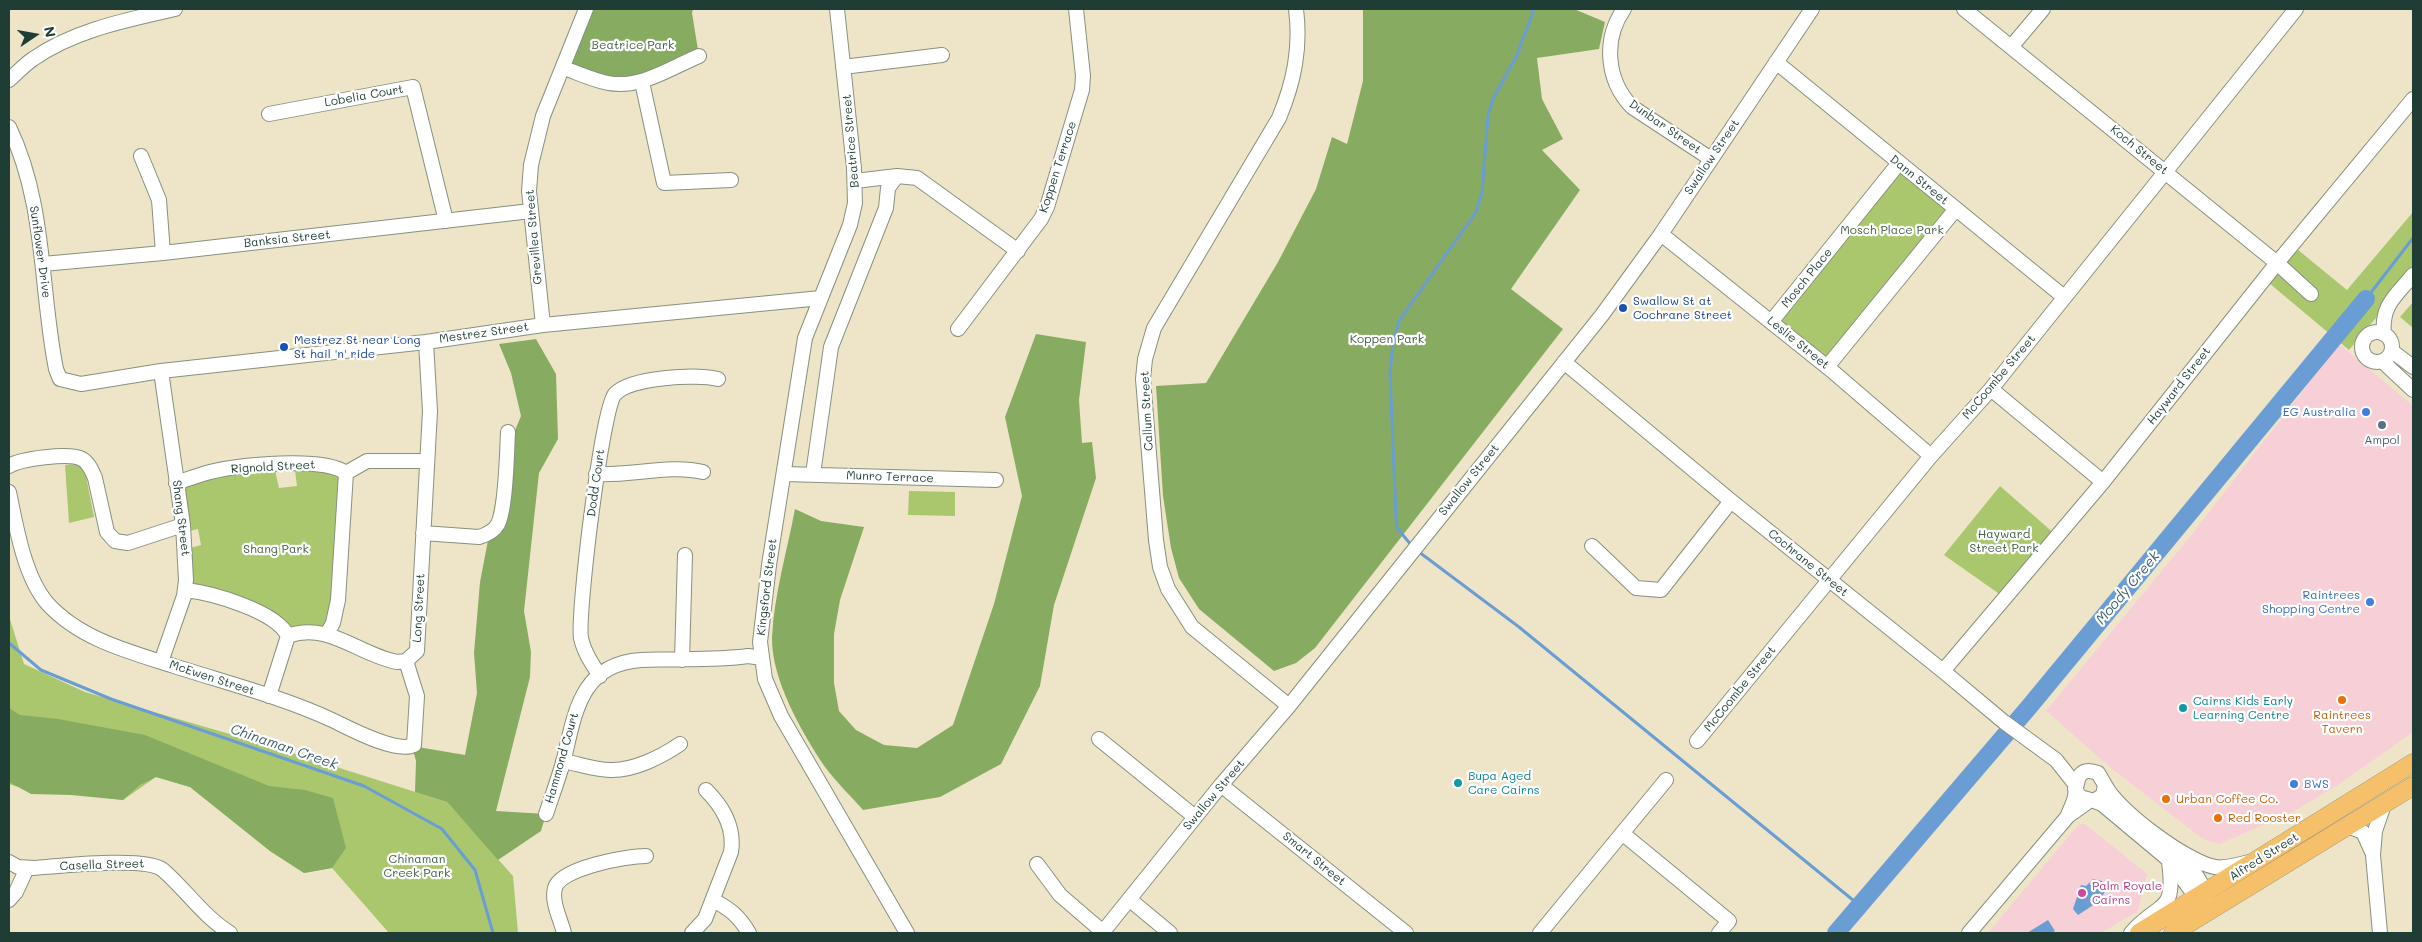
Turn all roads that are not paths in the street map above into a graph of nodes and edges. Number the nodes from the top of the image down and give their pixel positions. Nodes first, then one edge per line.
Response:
1 (175, 9) edge
2 (586, 9) edge
3 (837, 9) edge
4 (1076, 9) edge
5 (1296, 9) edge
6 (1624, 9) edge
7 (1812, 9) edge
8 (1964, 9) edge
9 (2043, 9) edge
10 (2296, 9) edge
11 (2011, 47) junction
12 (942, 55) dead end
13 (699, 56) dead end
14 (1776, 62) junction
15 (844, 67) junction
16 (564, 68) junction
17 (9, 80) edge
18 (642, 82) junction
19 (2413, 99) edge
20 (268, 114) dead end
21 (9, 127) edge
22 (142, 156) dead end
23 (1711, 159) junction
24 (1899, 163) junction
25 (2164, 171) junction
26 (896, 176) junction
27 (731, 180) dead end
28 (855, 181) junction
29 (1955, 210) junction
30 (531, 211) junction
31 (446, 221) junction
32 (1661, 234) junction
33 (1018, 252) junction
34 (164, 253) junction
35 (2277, 263) junction
36 (43, 264) junction
37 (2413, 276) edge
38 (2311, 294) dead end
39 (2064, 297) junction
40 (821, 298) junction
41 (1771, 322) junction
42 (543, 325) junction
43 (958, 329) dead end
44 (2384, 334) junction
45 (426, 342) junction
46 (2387, 356) junction
47 (1564, 362) junction
48 (1827, 367) junction
49 (2413, 367) edge
50 (161, 371) junction
51 (60, 379) joint
52 (718, 379) dead end
53 (1991, 389) junction
54 (2413, 390) edge
55 (508, 432) dead end
56 (1931, 456) junction
57 (426, 461) junction
58 (9, 466) edge
59 (703, 472) dead end
60 (346, 473) junction
61 (596, 474) junction
62 (784, 474) junction
63 (813, 474) junction
64 (996, 480) dead end
65 (2103, 482) junction
66 (176, 483) junction
67 (9, 492) edge
68 (1732, 501) junction
69 (183, 525) junction
70 (423, 534) junction
71 (1592, 546) dead end
72 (685, 556) dead end
73 (1829, 579) junction
74 (186, 590) junction
75 (327, 634) junction
76 (288, 636) junction
77 (762, 658) junction
78 (682, 660) junction
79 (406, 661) junction
80 (161, 662) junction
81 (1943, 671) junction
82 (600, 676) junction
83 (269, 696) junction
84 (1289, 706) junction
85 (1098, 739) dead end
86 (1697, 741) dead end
87 (680, 744) dead end
88 (2056, 760) junction
89 (564, 761) junction
90 (2413, 763) edge
91 (2088, 771) junction
92 (1666, 780) dead end
93 (1222, 784) junction
94 (2105, 785) junction
95 (2075, 786) junction
96 (2413, 786) edge
97 (706, 790) dead end
98 (2092, 801) junction
99 (2385, 802) junction
100 (546, 814) dead end
101 (2068, 816) junction
102 (1195, 817) junction
103 (2347, 826) junction
104 (1622, 833) junction
105 (2166, 842) junction
106 (2373, 855) junction
107 (646, 856) dead end
108 (2169, 860) junction
109 (2257, 861) junction
110 (9, 862) edge
111 (1037, 864) dead end
112 (27, 868) junction
113 (2201, 896) junction
114 (1129, 899) junction
115 (9, 900) edge
116 (713, 900) junction
117 (2209, 911) junction
118 (1103, 932) edge
119 (230, 933) edge
120 (564, 933) edge
121 (692, 933) edge
122 (749, 933) edge
123 (908, 933) edge
124 (1170, 933) edge
125 (1406, 933) edge
126 (1540, 933) edge
127 (1719, 933) edge
128 (1969, 933) edge
129 (2131, 933) edge
130 (2139, 933) edge
131 (2173, 933) edge
132 (2380, 933) edge

1 - 17 street
2 - 16 street, Grevillea Street
3 - 15 street, Beatrice Street
4 - 33 street, Koppen Terrace
5 - 84 street, Callum Street
6 - 23 street, Dunbar Street
7 - 14 street, Swallow Street
8 - 11 street, Koch Street
9 - 11 street
10 - 25 street, McCoombe Street
11 - 25 street, Koch Street
12 - 15 street
13 - 18 street
14 - 23 street, Swallow Street
14 - 24 street, Dann Street
15 - 28 street, Beatrice Street
16 - 18 street
16 - 30 street, Grevillea Street
18 - 27 street
19 - 35 street, Hayward Street
20 - 31 street, Lobelia Court
21 - 36 street, Sunflower Drive
22 - 34 street
23 - 32 street, Swallow Street
24 - 29 street, Dann Street
24 - 41 street, Mosch Place
25 - 35 street, Koch Street
25 - 39 street, McCoombe Street
26 - 28 street
26 - 33 street
26 - 63 street
28 - 40 street, Beatrice Street
29 - 39 street, Dann Street
29 - 48 street
30 - 31 street, Banksia Street
30 - 42 street, Grevillea Street
31 - 34 street, Banksia Street
32 - 41 street, Leslie Street
32 - 47 street, Swallow Street
33 - 43 street, Koppen Terrace
34 - 36 street, Banksia Street
35 - 38 street, Koch Street
35 - 65 street, Hayward Street
36 - 51 street, Sunflower Drive
37 - 44 street
39 - 53 street, McCoombe Street
40 - 42 street, Mestrez Street
40 - 62 street, Kingsford Street
41 - 48 street, Leslie Street
42 - 45 street, Mestrez Street
44 - 46 street
44 - 46 street
45 - 50 street, Mestrez Street
45 - 57 street, Long Street
46 - 49 street
46 - 54 street
47 - 68 street, Cochrane Street
47 - 84 street, Swallow Street
48 - 56 street, Leslie Street
50 - 51 street, Mestrez Street
50 - 66 street, Shang Street
52 - 61 street, Dodd Court
53 - 56 street, McCoombe Street
53 - 65 street
55 - 70 street
56 - 73 street, McCoombe Street
57 - 60 street
57 - 70 street, Long Street
58 - 69 street
59 - 61 street
60 - 66 street, Rignold Street
60 - 75 street
61 - 82 street, Dodd Court
62 - 63 street, Munro Terrace
62 - 77 street, Kingsford Street
63 - 64 street, Munro Terrace
65 - 81 street, Hayward Street
66 - 69 street, Shang Street
67 - 80 street, McEwen Street
68 - 71 street
68 - 73 street, Cochrane Street
69 - 74 street, Shang Street
70 - 79 street, Long Street
72 - 78 street
73 - 81 street, Cochrane Street
73 - 86 street, McCoombe Street
74 - 76 street
74 - 80 street, Shang Street
75 - 76 street
75 - 79 street
76 - 83 street
77 - 78 street, Hammond Court
77 - 123 street, Kingsford Street
78 - 82 street, Hammond Court
79 - 83 street, McEwen Street
80 - 83 street, McEwen Street
81 - 88 street, Cochrane Street
82 - 89 street, Hammond Court
84 - 93 street, Swallow Street
85 - 102 street
87 - 89 street
88 - 91 street, Cochrane Street
88 - 95 street, Cochrane Street
89 - 100 street, Hammond Court
90 - 109 main road, Alfred Street
91 - 94 street
91 - 95 street
92 - 104 street
93 - 102 street, Swallow Street
93 - 125 street, Smart Street
94 - 98 street
94 - 105 street
95 - 98 street
95 - 101 street
96 - 99 main road, Alfred Street
97 - 116 street
98 - 101 street
98 - 108 street
99 - 103 main road, Alfred Street
99 - 106 street
101 - 128 street
102 - 114 street, Swallow Street
103 - 106 street
103 - 117 main road, Alfred Street
104 - 126 street
104 - 127 street
105 - 109 street
105 - 113 street
106 - 132 street
107 - 120 street
108 - 113 street
108 - 129 street
109 - 113 main road, Alfred Street
110 - 112 street, Casella Street
111 - 118 street
112 - 115 street
112 - 119 street, Casella Street
113 - 117 street
113 - 130 main road, Alfred Street
114 - 118 street, Swallow Street
114 - 124 street
116 - 121 street
116 - 122 street
117 - 131 main road, Alfred Street

